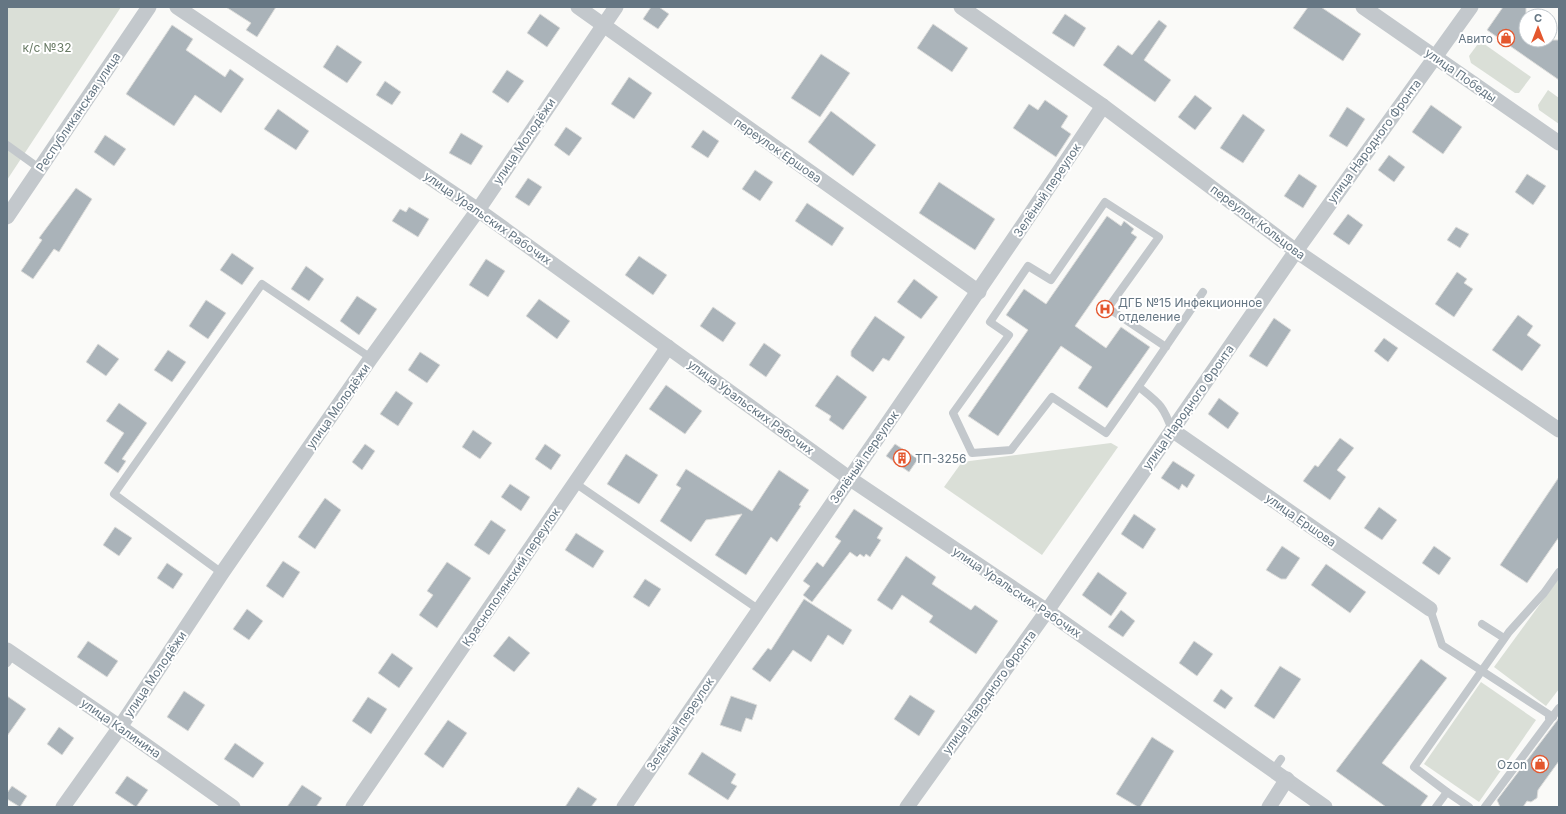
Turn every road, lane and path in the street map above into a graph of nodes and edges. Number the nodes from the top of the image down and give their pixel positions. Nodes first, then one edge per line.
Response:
1 (149, 7) edge
2 (177, 7) edge
3 (578, 7) edge
4 (616, 7) edge
5 (961, 7) edge
6 (1363, 7) edge
7 (1471, 7) edge
8 (603, 25) junction
9 (1435, 57) junction
10 (1103, 106) junction
11 (1559, 143) edge
12 (7, 145) edge
13 (39, 168) junction
14 (478, 210) junction
15 (7, 217) edge
16 (1296, 251) junction
17 (979, 292) junction
18 (1203, 292) dead end
19 (668, 347) junction
20 (1166, 347) junction
21 (370, 358) junction
22 (1139, 387) junction
23 (1172, 430) junction
24 (1559, 430) edge
25 (850, 478) junction
26 (575, 483) junction
27 (1559, 572) edge
28 (222, 573) junction
29 (1430, 609) joint
30 (758, 610) junction
31 (1047, 611) junction
32 (1482, 624) dead end
33 (1504, 638) junction
34 (9, 656) edge
35 (1483, 671) junction
36 (1559, 708) edge
37 (1551, 717) junction
38 (120, 727) junction
39 (1288, 779) junction
40 (1447, 792) junction
41 (63, 807) edge
42 (233, 807) edge
43 (353, 807) edge
44 (624, 807) edge
45 (907, 807) edge
46 (1269, 807) edge
47 (1325, 807) edge
48 (1436, 807) edge
49 (1469, 807) edge
50 (1485, 807) edge

1 - 13 street, Республиканская улица
2 - 14 street, улица Уральских Рабочих
3 - 8 street, переулок Ершова
4 - 8 street, улица Молодёжи
5 - 10 street, переулок Кольцова
6 - 9 street, улица Победы
7 - 9 street, улица Народного Фронта
8 - 14 street, улица Молодёжи
8 - 17 street, переулок Ершова
9 - 11 street, улица Победы
9 - 16 street, улица Народного Фронта
10 - 16 street, переулок Кольцова
10 - 17 street, Зелёный переулок
12 - 13 lane
13 - 15 street, Республиканская улица
14 - 19 street, улица Уральских Рабочих
14 - 21 street, улица Молодёжи
16 - 23 street, улица Народного Фронта
16 - 24 street, переулок Кольцова
17 - 25 street, Зелёный переулок
18 - 20 lane
19 - 25 street, улица Уральских Рабочих
19 - 26 street, Краснополянский переулок
20 - 22 lane
20 - 22 lane
21 - 28 street, улица Молодёжи
21 - 28 lane
22 - 23 lane
23 - 29 street, улица Ершова
23 - 31 street, улица Народного Фронта
25 - 30 street, Зелёный переулок
25 - 31 street, улица Уральских Рабочих
26 - 30 lane
26 - 43 street, Краснополянский переулок
27 - 33 lane
28 - 38 street, улица Молодёжи
29 - 35 lane
30 - 44 street, Зелёный переулок
31 - 39 street, улица Уральских Рабочих
31 - 45 street, улица Народного Фронта
32 - 33 lane
33 - 35 lane
34 - 38 street, улица Калинина
35 - 37 lane
35 - 40 lane
36 - 37 lane
37 - 50 lane
38 - 41 street, улица Молодёжи
38 - 42 street, улица Калинина
39 - 46 street
39 - 47 street, улица Уральских Рабочих
40 - 48 lane
40 - 49 lane

